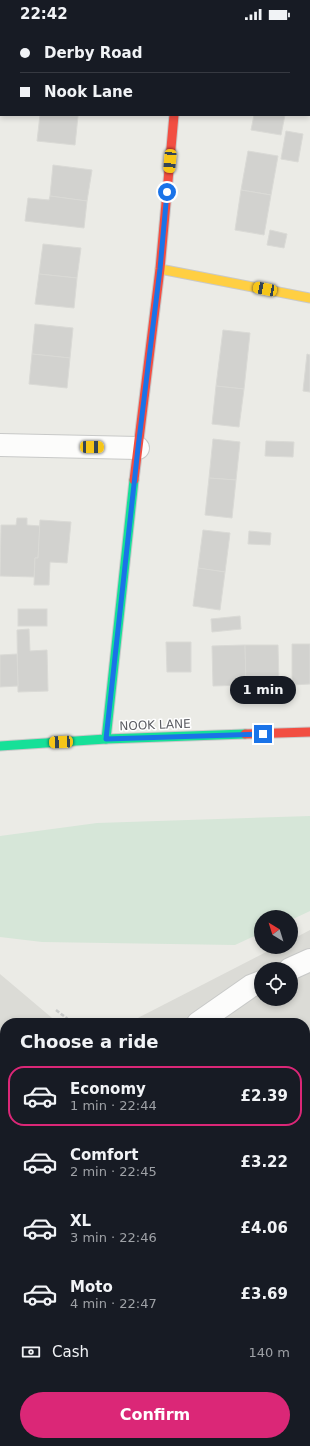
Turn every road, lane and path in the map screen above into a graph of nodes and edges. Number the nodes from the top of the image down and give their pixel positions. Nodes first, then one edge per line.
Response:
1 (174, 116) edge
2 (160, 269) junction
3 (310, 298) edge
4 (0, 445) edge
5 (138, 448) junction
6 (310, 732) edge
7 (106, 739) junction
8 (0, 746) edge
9 (310, 960) edge
10 (298, 965) edge
11 (254, 985) edge
12 (56, 1010) dead end
13 (66, 1018) edge
14 (205, 1018) edge

1 - 2 street
2 - 3 street
2 - 5 street
4 - 5 street
5 - 7 street
6 - 7 street, NOOK LANE
7 - 8 street, NOOK LANE
9 - 10 street
11 - 14 street
12 - 13 path

